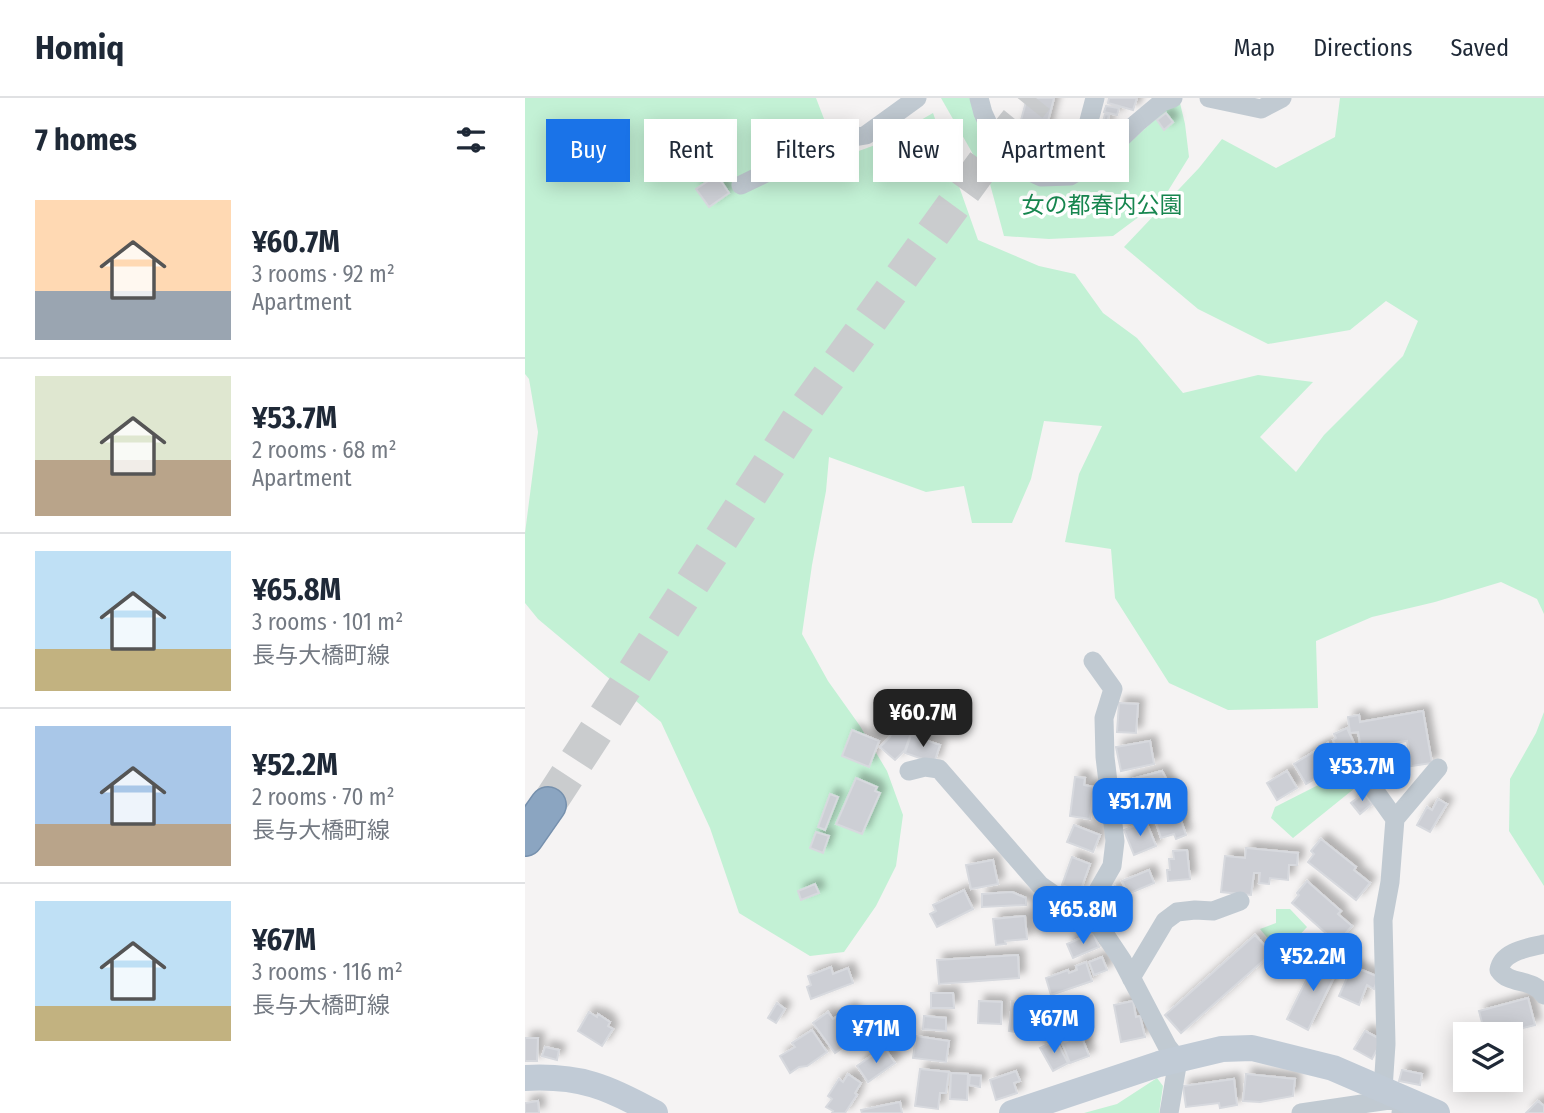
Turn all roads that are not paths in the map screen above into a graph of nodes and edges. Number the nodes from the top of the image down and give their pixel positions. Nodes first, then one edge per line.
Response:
1 (917, 98) edge
2 (979, 98) edge
3 (1095, 98) edge
4 (1174, 98) edge
5 (1209, 98) edge
6 (1282, 98) edge
7 (1089, 119) edge
8 (741, 184) dead end
9 (1093, 661) dead end
10 (1438, 768) dead end
11 (909, 771) dead end
12 (1365, 777) dead end
13 (537, 806) tunnel mouth
14 (1395, 819) junction
15 (525, 838) edge
16 (1240, 901) dead end
17 (1084, 915) junction
18 (1544, 944) edge
19 (1131, 978) junction
20 (1544, 995) edge
21 (1178, 1060) junction
22 (525, 1078) edge
23 (1395, 1100) edge
24 (655, 1113) edge
25 (1012, 1113) edge
26 (1169, 1113) edge
27 (1301, 1113) edge
28 (1437, 1113) edge

1 - 8 street
2 - 4 street
3 - 7 street
5 - 6 street
9 - 17 street
10 - 14 street
11 - 17 street
12 - 14 street
13 - 15 highway
14 - 23 street
16 - 19 street
17 - 19 street
18 - 20 street
19 - 21 street
21 - 23 main road
21 - 25 main road
21 - 26 street
22 - 24 main road
23 - 27 street
23 - 28 main road

